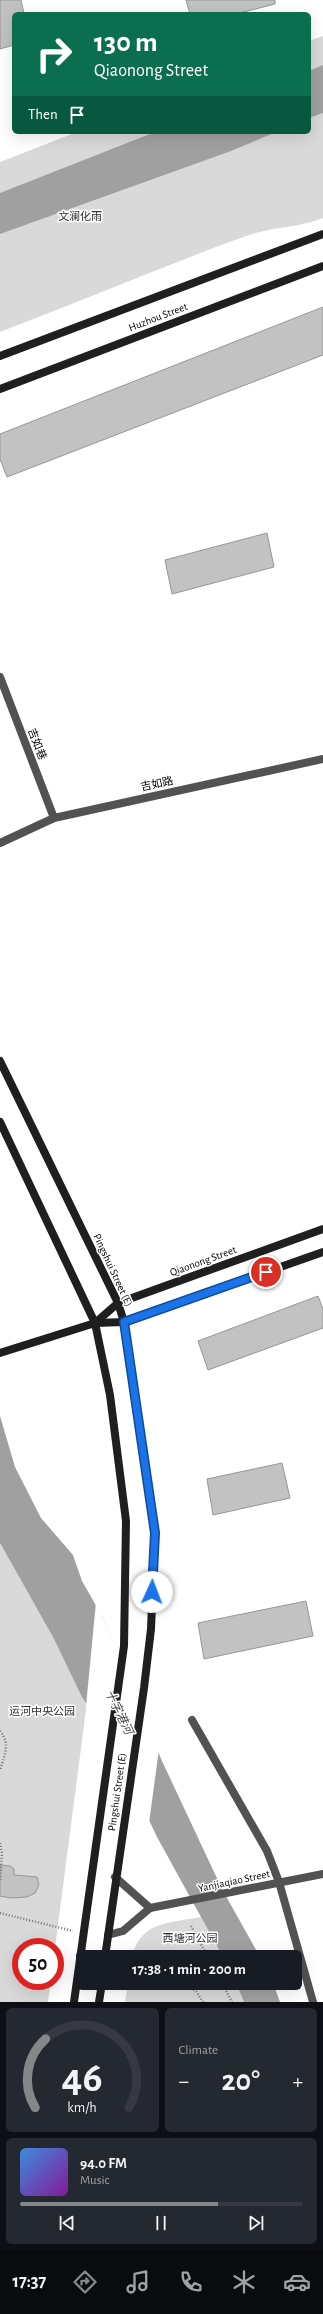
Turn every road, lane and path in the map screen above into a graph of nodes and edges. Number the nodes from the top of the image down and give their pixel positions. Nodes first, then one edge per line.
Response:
1 (323, 234) edge
2 (323, 266) edge
3 (0, 356) edge
4 (0, 389) edge
5 (0, 677) edge
6 (323, 759) edge
7 (54, 818) junction
8 (0, 843) edge
9 (0, 1061) edge
10 (0, 1122) edge
11 (323, 1229) edge
12 (323, 1252) edge
13 (118, 1303) junction
14 (124, 1322) junction
15 (95, 1323) junction
16 (0, 1353) edge
17 (192, 1720) dead end
18 (0, 1731) edge
19 (0, 1770) edge
20 (0, 1843) edge
21 (323, 1874) edge
22 (115, 1878) junction
23 (0, 1881) edge
24 (279, 1882) junction
25 (150, 1908) junction
26 (0, 1913) edge
27 (191, 1926) dead end
28 (84, 1933) junction
29 (108, 1935) junction
30 (106, 1950) edge
31 (204, 1950) edge
32 (101, 1990) edge
33 (194, 1990) edge
34 (226, 1990) edge
35 (74, 2002) edge
36 (100, 2002) edge
37 (203, 2002) edge
38 (232, 2002) edge
39 (313, 2002) edge

1 - 3 main road, Huzhou Street
2 - 4 main road, Huzhou Street
5 - 7 street, 吉如巷
6 - 7 street, 吉如路
7 - 8 street, 吉如路
9 - 13 main road, Pingshui Street (E)
10 - 15 main road, Pingshui Street (E)
11 - 13 main road, Qiaonong Street
12 - 14 main road, Qiaonong Street
13 - 14 main road, Pingshui Street (E)
13 - 15 main road, Qiaonong Street
14 - 15 main road, Qiaonong Street
14 - 22 main road, Pingshui Street (E)
15 - 16 main road, Qiaonong Street
15 - 28 main road, Pingshui Street (E)
17 - 24 street
18 - 19 path
20 - 23 path
21 - 24 street, Yanjiaqiao Street
22 - 25 street
22 - 29 main road, Pingshui Street (E)
24 - 25 street, Yanjiaqiao Street
24 - 39 street
25 - 29 street
26 - 28 path
27 - 31 path
28 - 35 main road, Pingshui Street (E)
29 - 30 main road, Pingshui Street (E)
32 - 36 main road
33 - 37 path
34 - 38 path

